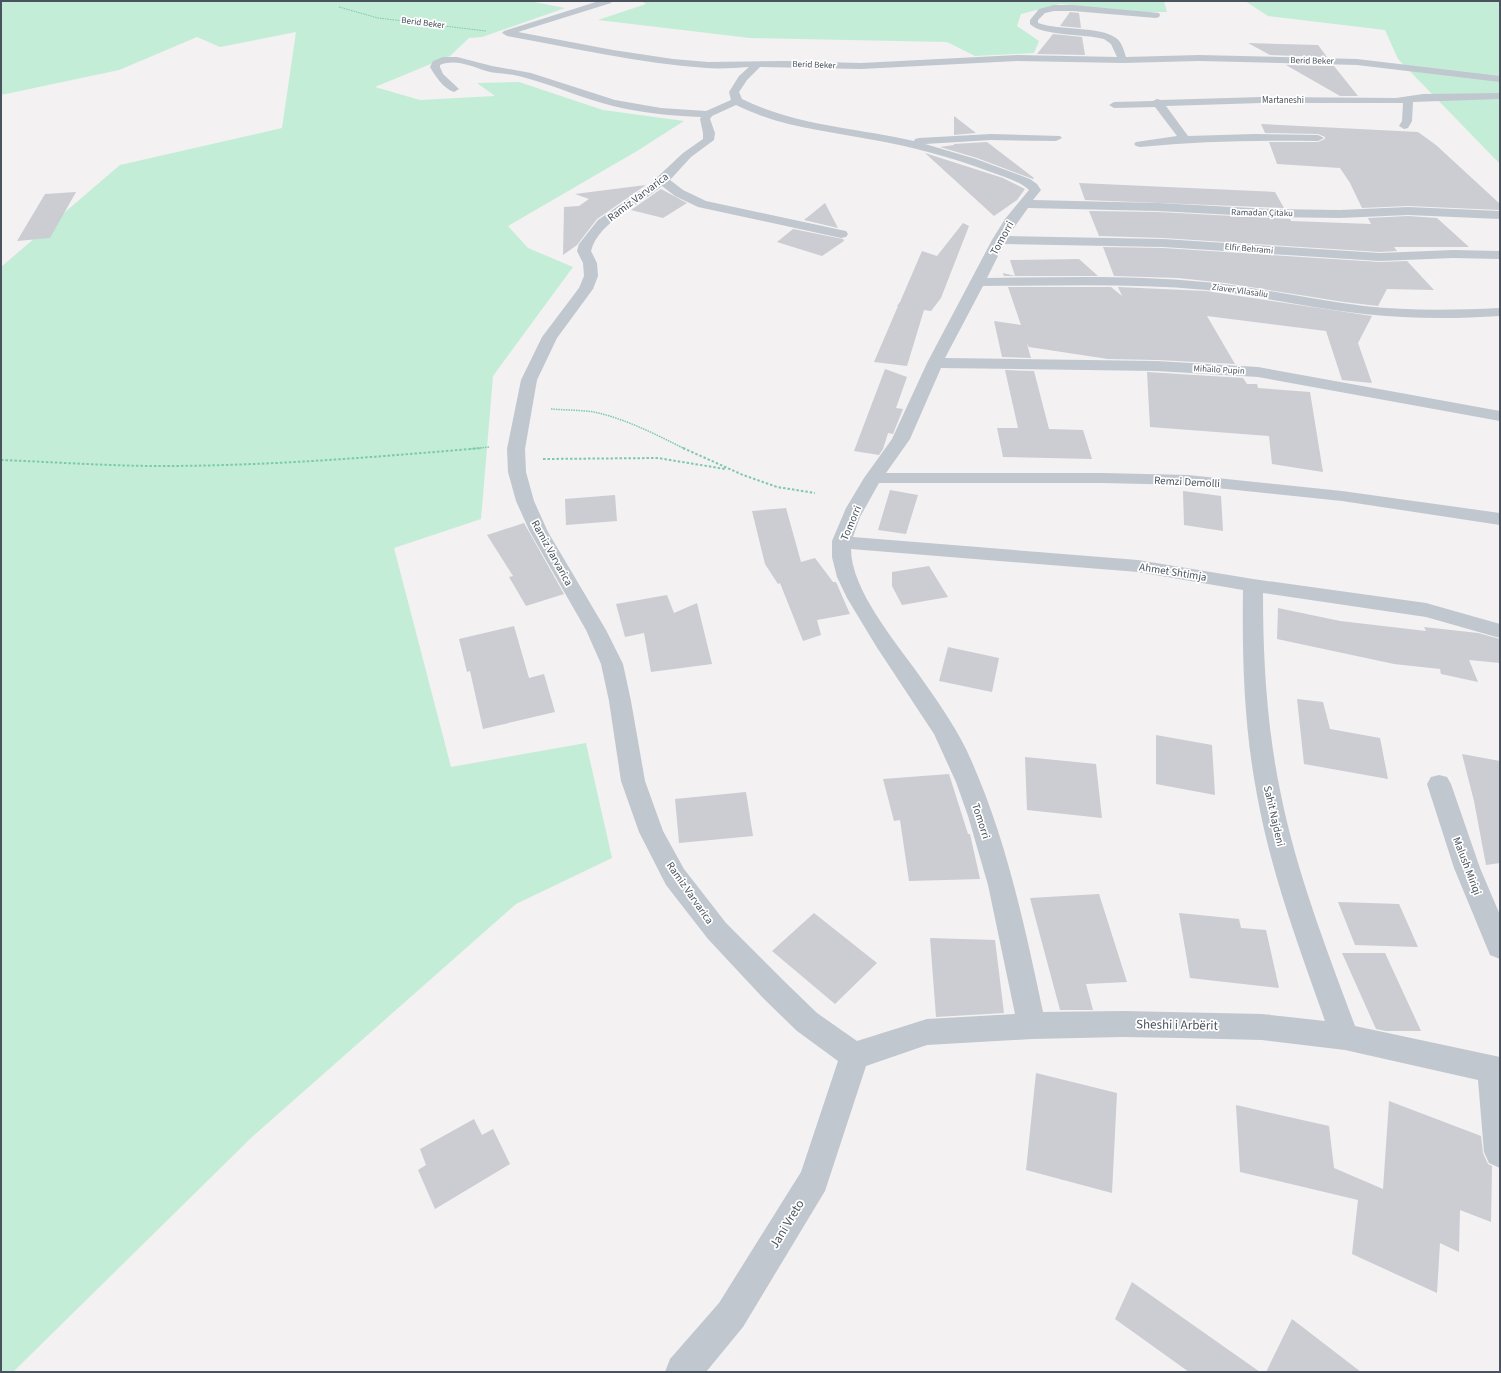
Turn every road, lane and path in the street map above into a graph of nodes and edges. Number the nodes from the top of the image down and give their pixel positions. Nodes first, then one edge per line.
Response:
1 (608, 1) edge
2 (339, 7) dead end
3 (1156, 16) dead end
4 (507, 33) junction
5 (1123, 60) junction
6 (758, 64) junction
7 (1500, 79) edge
8 (454, 89) dead end
9 (1500, 96) edge
10 (1408, 100) junction
11 (737, 101) junction
12 (1157, 102) junction
13 (1114, 105) dead end
14 (708, 114) junction
15 (1404, 126) dead end
16 (1056, 138) dead end
17 (1185, 138) junction
18 (1318, 138) dead end
19 (904, 142) junction
20 (1140, 144) dead end
21 (662, 180) junction
22 (1024, 204) junction
23 (1500, 215) edge
24 (841, 234) dead end
25 (999, 240) junction
26 (1500, 255) edge
27 (978, 282) junction
28 (1500, 312) edge
29 (935, 363) junction
30 (525, 408) junction
31 (1500, 416) edge
32 (517, 452) junction
33 (1, 460) edge
34 (730, 470) junction
35 (873, 478) junction
36 (816, 493) dead end
37 (1500, 519) edge
38 (842, 542) junction
39 (1253, 585) junction
40 (1500, 631) edge
41 (1438, 784) dead end
42 (1500, 947) edge
43 (1032, 1026) junction
44 (1345, 1037) junction
45 (854, 1056) junction
46 (1496, 1070) edge
47 (1500, 1152) edge
48 (683, 1372) edge

1 - 4 street
2 - 4 path, Berid Beker
3 - 5 street
4 - 6 street, Berid Beker
5 - 6 street, Berid Beker
5 - 7 street, Berid Beker
6 - 11 street
8 - 14 street
9 - 10 street, Martaneshi
10 - 12 street, Martaneshi
10 - 15 street
11 - 14 street
11 - 19 street, Tomorri
12 - 13 street, Martaneshi
12 - 17 street
14 - 21 street, Ramiz Varvarica
16 - 19 street, Tomorri
17 - 18 street
17 - 20 street
19 - 22 street, Tomorri
21 - 24 street
21 - 30 street, Ramiz Varvarica
22 - 23 street, Ramadan Çitaku
22 - 25 street, Tomorri
25 - 26 street, Elfir Behrami
25 - 27 street, Tomorri
27 - 28 street, Ziaver Vllasaliu
27 - 29 street, Tomorri
29 - 31 street, Mihailo Pupin
29 - 35 street, Tomorri
30 - 32 street, Ramiz Varvarica
30 - 34 path
32 - 33 path
32 - 34 path
32 - 45 street, Ramiz Varvarica
34 - 36 path
35 - 37 street, Remzi Demolli
35 - 38 street, Tomorri
38 - 39 street, Ahmet Shtimja
38 - 43 street, Tomorri
39 - 40 street, Ahmet Shtimja
39 - 44 street, Sahit Najdeni
41 - 42 street, Malush Miriqi
43 - 44 street, Sheshi i Arbërit
43 - 45 street, Sheshi i Arbërit
44 - 46 street, Sheshi i Arbërit
45 - 48 street, Jani Vreto
46 - 47 street

